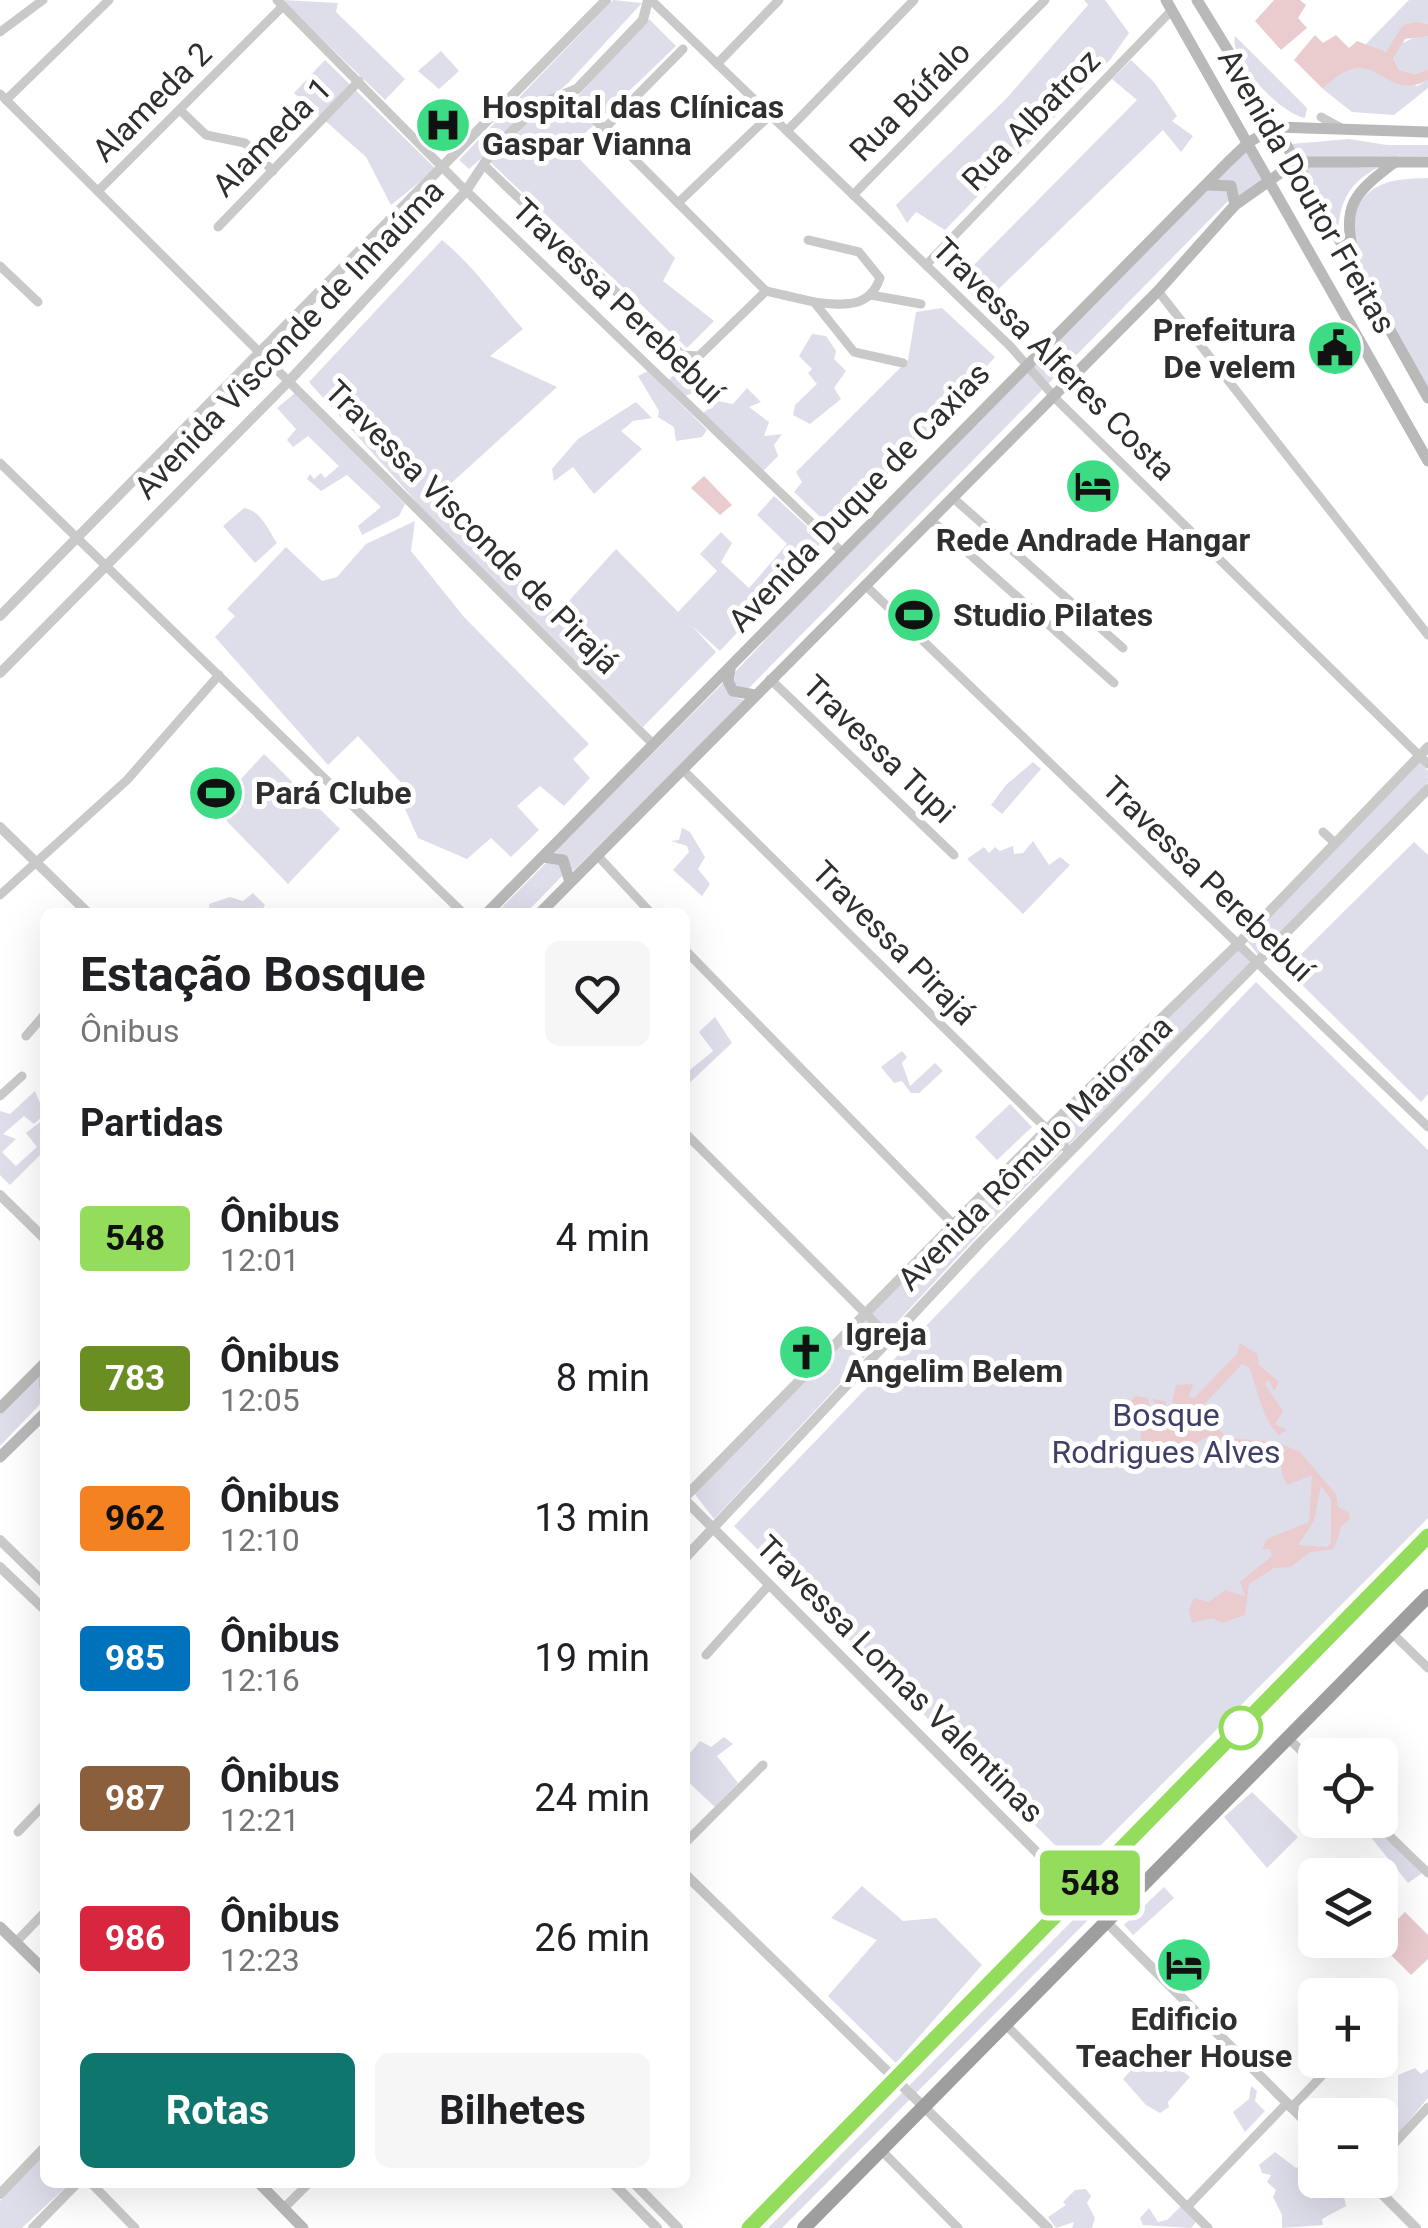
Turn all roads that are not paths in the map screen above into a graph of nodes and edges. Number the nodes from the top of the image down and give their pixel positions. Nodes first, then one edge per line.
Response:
1 (43, 0) edge
2 (108, 0) edge
3 (606, 0) edge
4 (650, 0) edge
5 (779, 0) edge
6 (914, 0) edge
7 (1045, 0) edge
8 (1197, 0) edge
9 (280, 3) edge
10 (1169, 5) edge
11 (0, 32) edge
12 (683, 50) dead end
13 (717, 64) junction
14 (359, 81) junction
15 (569, 94) junction
16 (3, 97) edge
17 (180, 110) junction
18 (770, 115) junction
19 (1321, 117) dead end
20 (604, 128) junction
21 (1276, 128) junction
22 (1345, 130) junction
23 (787, 131) junction
24 (1428, 132) edge
25 (1249, 142) junction
26 (1296, 162) junction
27 (1395, 162) junction
28 (1428, 162) edge
29 (484, 165) junction
30 (443, 168) junction
31 (272, 171) junction
32 (1268, 179) junction
33 (1204, 186) junction
34 (99, 190) junction
35 (466, 191) junction
36 (852, 194) junction
37 (678, 203) junction
38 (1235, 205) junction
39 (218, 227) dead end
40 (808, 240) dead end
41 (926, 265) junction
42 (0, 266) edge
43 (1358, 272) junction
44 (766, 291) junction
45 (1158, 292) junction
46 (871, 294) junction
47 (38, 302) dead end
48 (814, 302) junction
49 (921, 304) dead end
50 (261, 352) junction
51 (903, 363) dead end
52 (1026, 366) junction
53 (289, 380) junction
54 (1054, 396) junction
55 (1428, 398) edge
56 (1428, 461) edge
57 (0, 462) edge
58 (952, 498) junction
59 (930, 519) junction
60 (76, 539) junction
61 (842, 551) junction
62 (104, 566) junction
63 (865, 586) junction
64 (0, 616) edge
65 (1428, 634) edge
66 (1123, 648) dead end
67 (730, 669) junction
68 (0, 673) edge
69 (219, 676) junction
70 (770, 679) junction
71 (1114, 684) dead end
72 (755, 696) junction
73 (652, 744) junction
74 (1425, 756) edge
75 (684, 770) junction
76 (1428, 789) edge
77 (0, 827) edge
78 (1323, 832) dead end
79 (1335, 844) junction
80 (954, 855) dead end
81 (596, 856) junction
82 (543, 857) junction
83 (38, 866) junction
84 (570, 882) junction
85 (0, 895) edge
86 (82, 908) edge
87 (458, 908) edge
88 (492, 908) edge
89 (545, 908) edge
90 (646, 908) edge
91 (1239, 943) junction
92 (690, 955) edge
93 (1259, 963) junction
94 (40, 1020) edge
95 (26, 1036) dead end
96 (22, 1076) dead end
97 (0, 1096) edge
98 (1428, 1127) edge
99 (1046, 1129) junction
100 (690, 1138) edge
101 (1070, 1152) junction
102 (0, 1194) edge
103 (954, 1224) junction
104 (40, 1234) edge
105 (865, 1313) junction
106 (889, 1338) junction
107 (40, 1370) edge
108 (0, 1408) edge
109 (40, 1418) edge
110 (0, 1457) edge
111 (690, 1493) edge
112 (690, 1503) edge
113 (713, 1528) junction
114 (1428, 1536) edge
115 (0, 1540) edge
116 (690, 1553) edge
117 (0, 1567) edge
118 (40, 1579) edge
119 (769, 1585) junction
120 (1428, 1596) edge
121 (40, 1605) edge
122 (1392, 1633) junction
123 (706, 1654) dead end
124 (1428, 1668) edge
125 (1288, 1738) junction
126 (1298, 1748) edge
127 (763, 1765) dead end
128 (40, 1809) edge
129 (18, 1832) dead end
130 (690, 1838) edge
131 (1392, 1838) edge
132 (1428, 1873) edge
133 (690, 1879) edge
134 (1080, 1893) junction
135 (40, 1917) edge
136 (1108, 1920) junction
137 (0, 1927) edge
138 (16, 1942) junction
139 (40, 1967) edge
140 (1006, 2024) junction
141 (1318, 2078) edge
142 (898, 2080) junction
143 (925, 2106) junction
144 (1289, 2106) junction
145 (1428, 2107) edge
146 (1298, 2114) edge
147 (1398, 2140) edge
148 (882, 2150) junction
149 (40, 2152) edge
150 (72, 2188) edge
151 (96, 2188) edge
152 (264, 2188) edge
153 (304, 2188) edge
154 (618, 2188) edge
155 (628, 2188) edge
156 (638, 2188) edge
157 (0, 2194) edge
158 (623, 2194) junction
159 (1386, 2198) edge
160 (1188, 2207) junction
161 (284, 2208) junction
162 (33, 2228) edge
163 (136, 2228) edge
164 (304, 2228) edge
165 (657, 2228) edge
166 (678, 2228) edge
167 (749, 2228) edge
168 (804, 2228) edge
169 (958, 2228) edge
170 (1048, 2228) edge
171 (1208, 2228) edge
172 (1416, 2228) edge

1 - 11 street
2 - 16 street
3 - 30 street, Avenida Visconde de Inhaúma
4 - 13 street, Travessa Alferes Costa
4 - 15 street, Avenida Visconde de Inhaúma
5 - 13 street
6 - 23 street
7 - 36 street, Rua Búfalo
8 - 21 main road, Avenida Doutor Freitas
9 - 14 street, Travessa Perebebuí
9 - 17 street, Alameda 2
10 - 25 main road, Avenida Doutor Freitas
10 - 41 street, Rua Albatroz
12 - 20 street
13 - 18 street, Travessa Alferes Costa
14 - 30 street, Travessa Perebebuí
14 - 31 street, Alameda 1
15 - 20 street
15 - 29 street, Avenida Visconde de Inhaúma
16 - 34 street, Travessa Visconde de Pirajá
17 - 31 street
17 - 34 street, Alameda 2
18 - 23 street, Travessa Alferes Costa
18 - 37 street
19 - 22 street
20 - 37 street
21 - 22 main road
21 - 25 main road, Avenida Duque de Caxias
21 - 26 main road, Avenida Doutor Freitas
22 - 24 main road
23 - 36 street, Travessa Alferes Costa
25 - 32 main road, Avenida Doutor Freitas
25 - 33 main road, Avenida Duque de Caxias
26 - 27 main road
26 - 32 main road, Avenida Duque de Caxias
26 - 43 main road, Avenida Doutor Freitas
27 - 28 main road
27 - 43 main road
29 - 35 street, Avenida Visconde de Inhaúma
29 - 44 street
30 - 35 street, Travessa Perebebuí
30 - 50 street, Avenida Visconde de Inhaúma
31 - 39 street, Alameda 1
32 - 38 main road, Avenida Duque de Caxias
32 - 56 main road, Avenida Doutor Freitas
33 - 38 main road
33 - 52 main road, Avenida Duque de Caxias
34 - 50 street, Travessa Visconde de Pirajá
35 - 53 street, Avenida Visconde de Inhaúma
35 - 61 street, Travessa Perebebuí
36 - 41 street, Travessa Alferes Costa
37 - 44 street
38 - 45 main road, Avenida Duque de Caxias
40 - 46 street
41 - 52 street, Travessa Alferes Costa
42 - 47 street
43 - 55 main road, Avenida Doutor Freitas
44 - 48 street
45 - 54 main road, Avenida Duque de Caxias
45 - 65 street
46 - 48 street
46 - 49 street
48 - 51 street
50 - 53 street, Travessa Visconde de Pirajá
50 - 60 street, Avenida Visconde de Inhaúma
52 - 54 street, Travessa Alferes Costa
52 - 61 main road, Avenida Duque de Caxias
53 - 62 street, Avenida Visconde de Inhaúma
53 - 73 street, Travessa Visconde de Pirajá
54 - 58 main road, Avenida Duque de Caxias
54 - 74 street, Travessa Alferes Costa
57 - 60 street
58 - 59 main road, Avenida Duque de Caxias
58 - 66 street
59 - 63 main road, Avenida Duque de Caxias
59 - 71 street
60 - 62 street
60 - 64 street, Avenida Visconde de Inhaúma
61 - 67 main road, Avenida Duque de Caxias
62 - 68 street, Avenida Visconde de Inhaúma
62 - 69 street
63 - 70 main road, Avenida Duque de Caxias
63 - 91 street, Travessa Perebebuí
67 - 72 main road
67 - 73 main road, Avenida Duque de Caxias
69 - 83 street
69 - 87 street
70 - 72 main road, Avenida Duque de Caxias
70 - 80 street, Travessa Tupi
72 - 75 main road, Avenida Duque de Caxias
73 - 82 main road, Avenida Duque de Caxias
74 - 79 street, Avenida Rômulo Maiorana
75 - 81 main road, Avenida Duque de Caxias
75 - 99 street, Travessa Pirajá
76 - 93 street, Avenida Rômulo Maiorana
77 - 83 street
78 - 79 street
79 - 91 street, Avenida Rômulo Maiorana
81 - 84 main road, Avenida Duque de Caxias
81 - 90 street
82 - 84 main road
82 - 88 main road, Avenida Duque de Caxias
83 - 85 street
83 - 86 street
84 - 89 main road, Avenida Duque de Caxias
91 - 93 street, Travessa Perebebuí
91 - 99 street, Avenida Rômulo Maiorana
92 - 103 street
93 - 98 street, Travessa Perebebuí
93 - 101 street, Avenida Rômulo Maiorana
94 - 95 street
96 - 97 street
99 - 101 street, Travessa Pirajá
99 - 103 street, Avenida Rômulo Maiorana
100 - 105 street
101 - 106 street, Avenida Rômulo Maiorana
102 - 104 street
103 - 105 street, Avenida Rômulo Maiorana
105 - 106 street
105 - 111 street, Avenida Rômulo Maiorana
106 - 113 street, Avenida Rômulo Maiorana
107 - 108 main road
109 - 110 main road
112 - 113 street, Travessa Lomas Valentinas
113 - 116 street, Avenida Rômulo Maiorana
113 - 119 street, Travessa Lomas Valentinas
114 - 134 highway
115 - 118 street
117 - 121 street
119 - 123 street
119 - 134 street, Travessa Lomas Valentinas
120 - 122 highway
122 - 124 street
122 - 125 highway
125 - 126 street
125 - 136 highway
127 - 130 street
128 - 129 street
131 - 132 street
133 - 142 street
134 - 136 street, Travessa Lomas Valentinas
134 - 142 highway
135 - 138 street
136 - 140 highway
136 - 144 street, Travessa Lomas Valentinas
137 - 138 main road
138 - 139 main road
140 - 143 highway
140 - 160 street
141 - 144 street
142 - 143 street
142 - 167 highway
143 - 148 highway
143 - 170 street
144 - 146 street, Travessa Lomas Valentinas
144 - 160 street
145 - 147 street
148 - 168 highway
148 - 169 street
149 - 157 street
150 - 162 street
151 - 163 street
152 - 161 main road
153 - 161 street
154 - 158 street
155 - 158 street
156 - 166 street
158 - 165 street
159 - 172 street
160 - 171 street
161 - 164 main road

